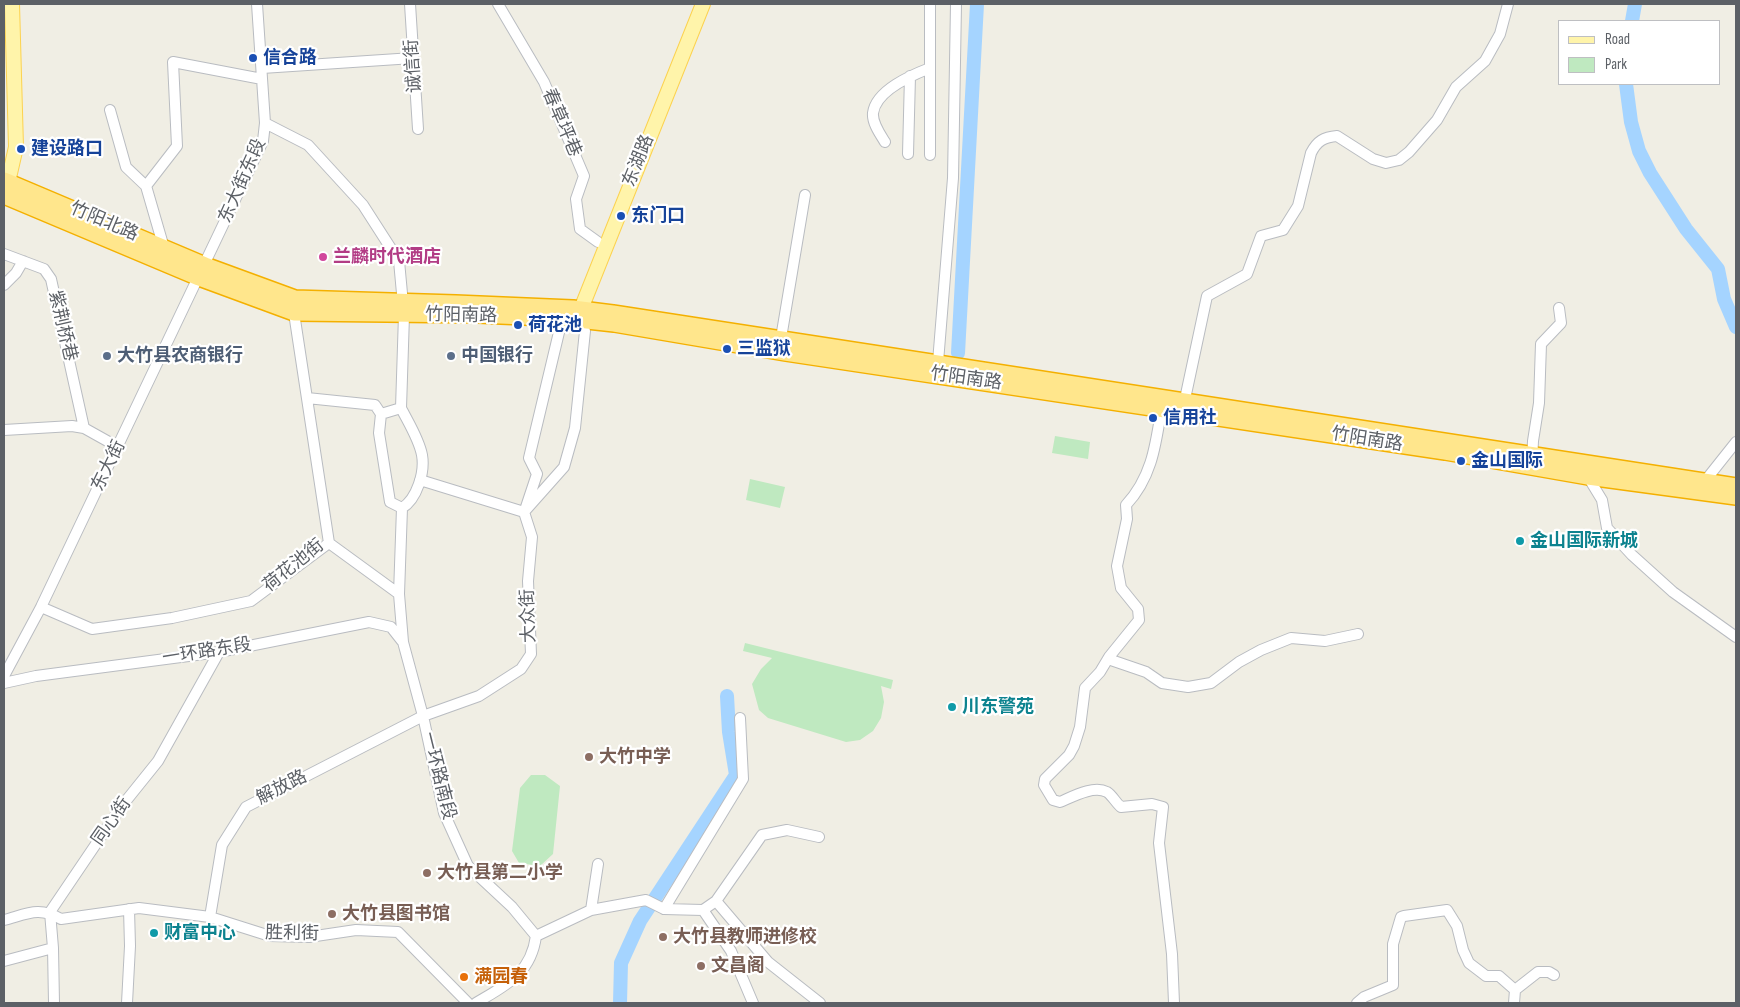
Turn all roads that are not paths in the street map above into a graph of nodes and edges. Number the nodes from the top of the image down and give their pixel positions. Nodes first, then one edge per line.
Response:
1 (4, 4) edge
2 (12, 4) edge
3 (257, 4) edge
4 (410, 4) edge
5 (498, 4) edge
6 (694, 4) edge
7 (703, 4) edge
8 (930, 4) edge
9 (956, 4) edge
10 (1508, 4) edge
11 (414, 58) junction
12 (262, 68) junction
13 (930, 68) junction
14 (910, 76) junction
15 (262, 79) junction
16 (110, 110) dead end
17 (265, 122) junction
18 (418, 129) dead end
19 (885, 142) dead end
20 (908, 154) dead end
21 (930, 155) dead end
22 (6, 176) edge
23 (146, 186) junction
24 (805, 195) dead end
25 (4, 196) edge
26 (598, 242) junction
27 (164, 248) junction
28 (4, 254) edge
29 (23, 261) junction
30 (202, 272) junction
31 (4, 284) edge
32 (404, 308) junction
33 (1559, 308) dead end
34 (294, 313) junction
35 (575, 314) junction
36 (781, 338) junction
37 (938, 362) junction
38 (307, 398) junction
39 (1185, 399) junction
40 (1162, 402) junction
41 (401, 408) junction
42 (381, 414) junction
43 (84, 428) junction
44 (4, 430) edge
45 (1736, 442) edge
46 (118, 448) junction
47 (1532, 460) junction
48 (1588, 477) junction
49 (420, 480) junction
50 (1736, 486) edge
51 (1701, 487) junction
52 (1736, 497) edge
53 (402, 508) junction
54 (524, 512) junction
55 (329, 543) junction
56 (399, 594) junction
57 (41, 607) junction
58 (1358, 634) dead end
59 (1736, 637) edge
60 (403, 642) junction
61 (219, 652) junction
62 (1108, 659) junction
63 (8, 662) edge
64 (4, 676) edge
65 (4, 683) edge
66 (423, 716) junction
67 (740, 718) dead end
68 (819, 837) dead end
69 (598, 864) dead end
70 (716, 901) junction
71 (129, 909) junction
72 (591, 910) junction
73 (664, 910) junction
74 (703, 910) junction
75 (50, 912) junction
76 (210, 917) junction
77 (4, 920) edge
78 (536, 936) junction
79 (54, 948) junction
80 (4, 961) edge
81 (1554, 975) dead end
82 (1515, 990) junction
83 (753, 1000) edge
84 (54, 1003) edge
85 (127, 1003) edge
86 (468, 1003) edge
87 (476, 1003) edge
88 (820, 1003) edge
89 (1174, 1003) edge
90 (1357, 1003) edge
91 (1514, 1003) edge

1 - 22 main road
2 - 22 main road
3 - 12 street, 东大街东段
4 - 11 street, 诚信街
5 - 26 street, 春草坪巷
6 - 26 main road, 东湖路
7 - 35 main road, 东湖路
8 - 13 street
9 - 37 street
10 - 39 street
11 - 12 street
11 - 18 street, 诚信街
12 - 15 street, 东大街东段
13 - 14 street
13 - 21 street
14 - 19 street
14 - 20 street
15 - 17 street, 东大街东段
15 - 23 street
16 - 23 street
17 - 30 street, 东大街东段
17 - 32 street
22 - 25 main road
22 - 27 highway, 竹阳北路
23 - 27 street
24 - 36 street
25 - 30 highway, 竹阳北路
26 - 35 main road, 东湖路
27 - 30 highway, 竹阳北路
28 - 29 street, 紫荆桥巷
29 - 31 street
29 - 43 street, 紫荆桥巷
30 - 32 highway, 竹阳南路
30 - 34 highway, 竹阳南路
30 - 46 street, 东大街
32 - 34 highway, 竹阳南路
32 - 35 highway, 竹阳南路
32 - 41 street
33 - 47 street
34 - 38 street, 荷花池街
35 - 36 highway, 竹阳南路
35 - 40 highway, 竹阳南路
35 - 54 street
35 - 54 street
36 - 37 highway, 竹阳南路
37 - 40 highway, 竹阳南路
38 - 42 street
38 - 55 street, 荷花池街
39 - 40 highway, 竹阳南路
39 - 47 highway, 竹阳南路
40 - 47 highway, 竹阳南路
40 - 62 street
41 - 42 street
41 - 49 street
42 - 53 street
43 - 44 street
43 - 46 street
45 - 51 street
46 - 57 street, 东大街
47 - 48 highway, 竹阳南路
47 - 51 highway, 竹阳南路
48 - 51 highway, 竹阳南路
48 - 59 street
49 - 53 street
49 - 54 street
50 - 51 highway, 竹阳南路
51 - 52 highway, 竹阳南路
53 - 56 street, 一环路南段
54 - 66 street, 大众街
55 - 56 street
55 - 57 street, 荷花池街
56 - 60 street, 一环路南段
57 - 63 street, 东大街
58 - 62 street
60 - 61 street, 一环路东段
60 - 66 street, 一环路南段
61 - 65 street, 一环路东段
61 - 75 street, 同心街
62 - 89 street
63 - 64 street, 东大街
66 - 76 street, 解放路
66 - 78 street, 一环路南段
67 - 73 street
68 - 70 street
69 - 72 street
70 - 74 street
70 - 88 street
71 - 75 street, 胜利街
71 - 76 street, 胜利街
71 - 85 street
72 - 73 street
72 - 78 street
73 - 74 street
74 - 83 street
75 - 77 street, 胜利街
75 - 79 street
76 - 86 street, 胜利街
78 - 87 street
79 - 80 street
79 - 84 street
81 - 82 street
82 - 90 street
82 - 91 street

